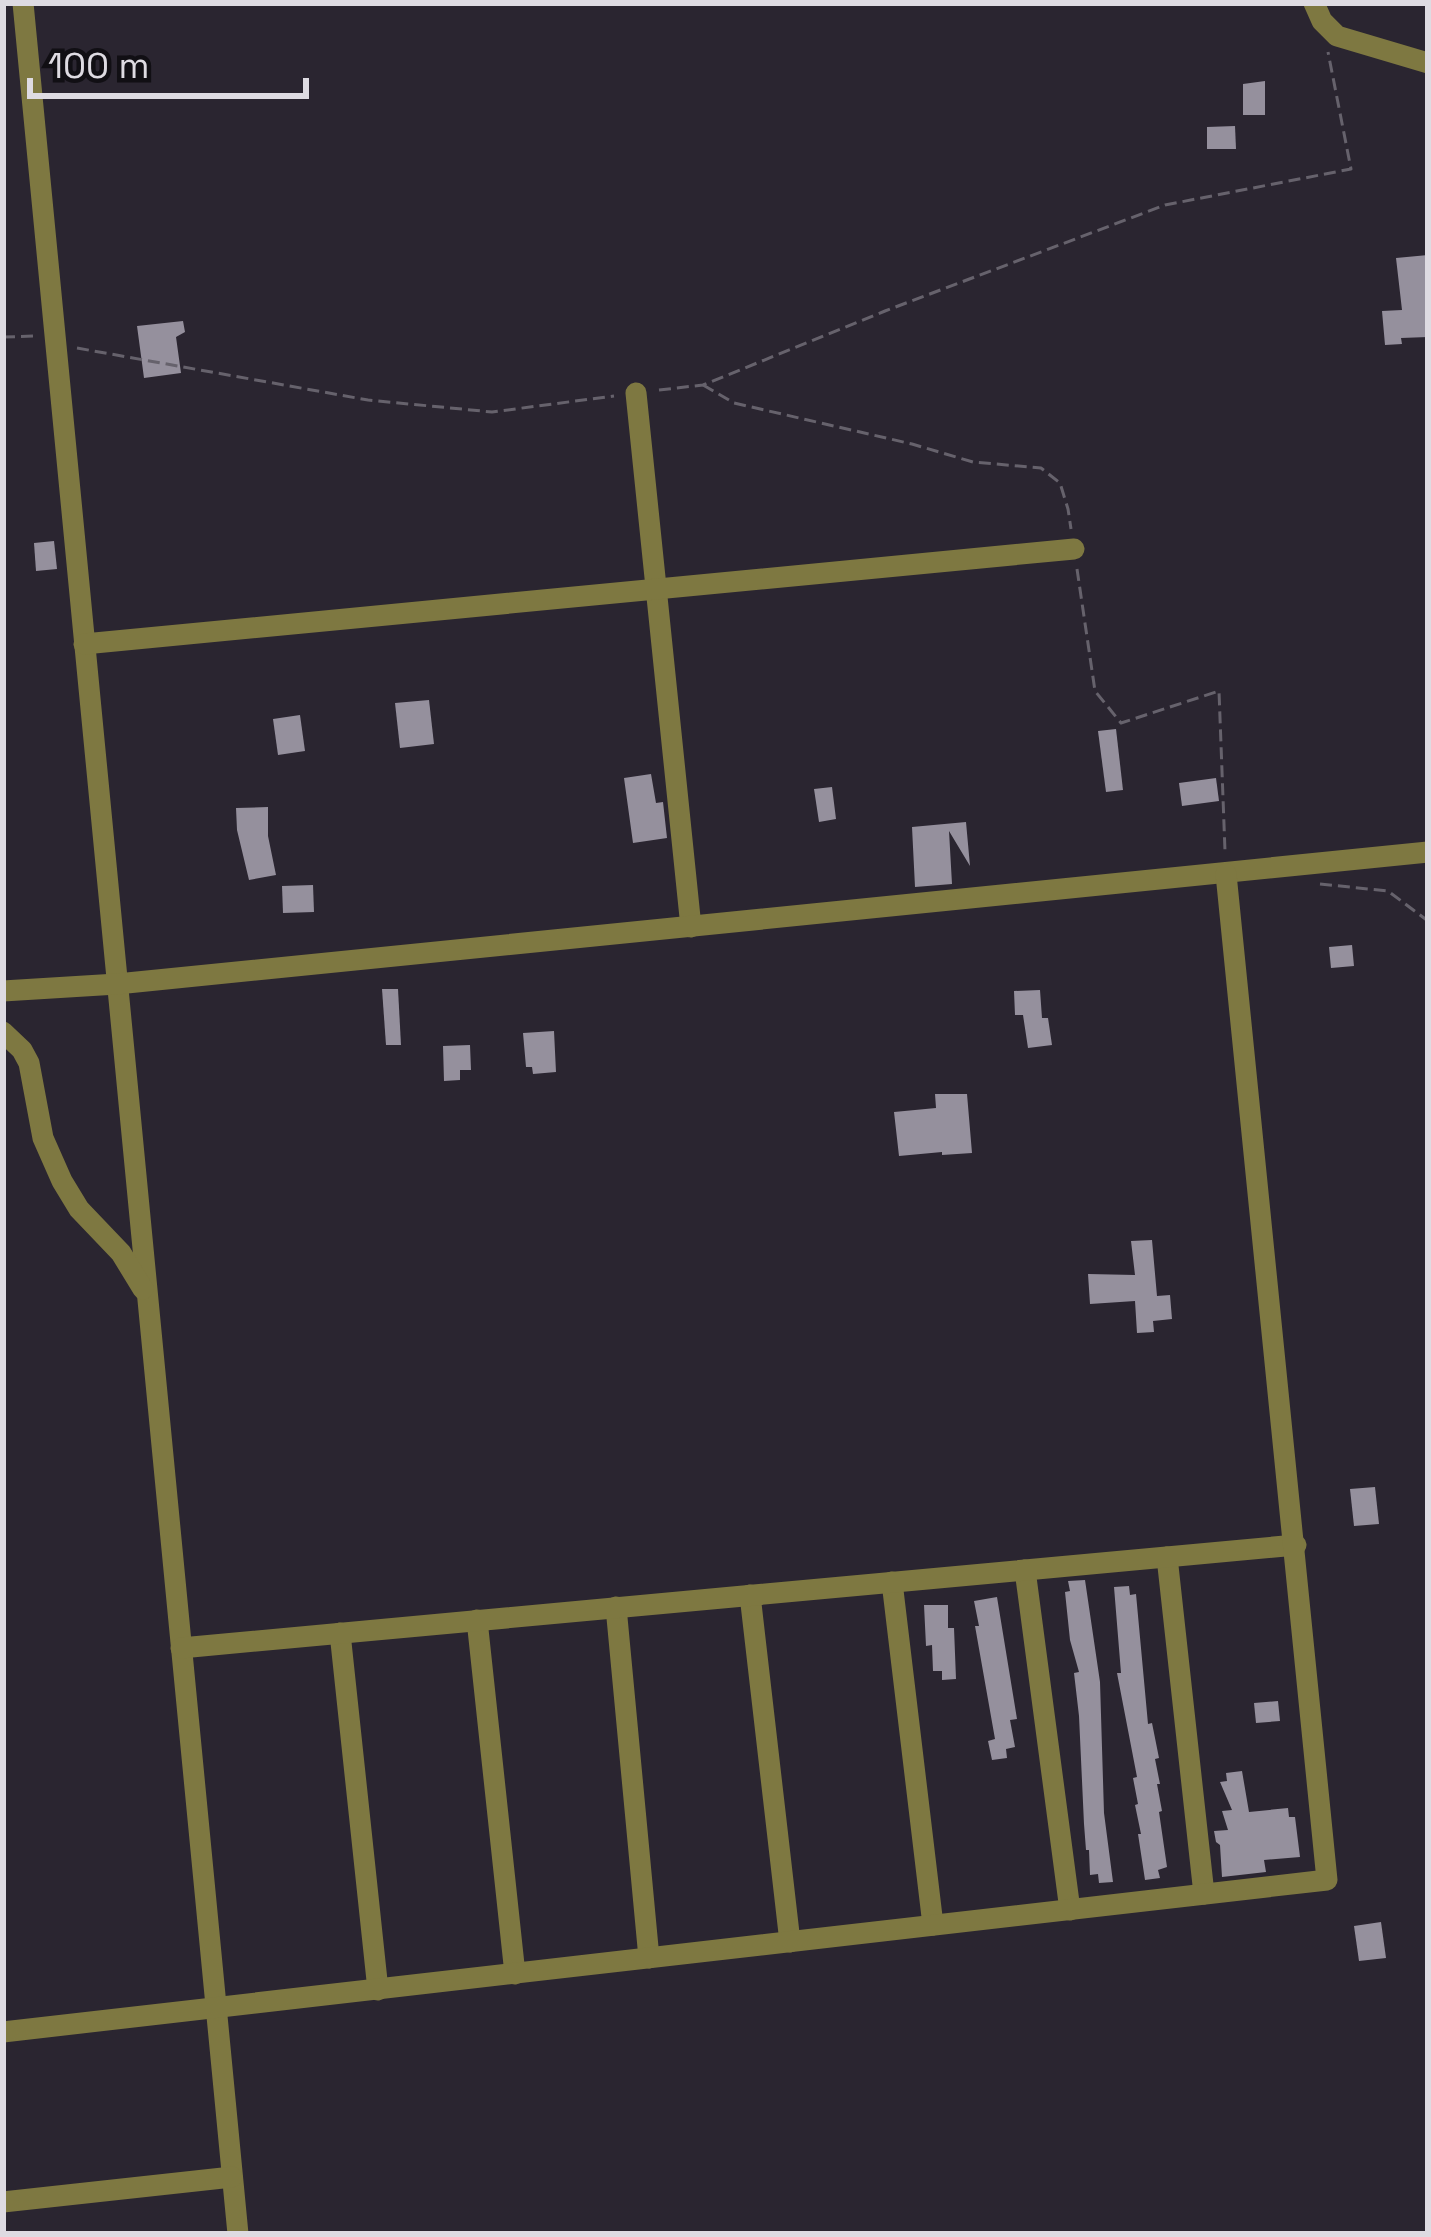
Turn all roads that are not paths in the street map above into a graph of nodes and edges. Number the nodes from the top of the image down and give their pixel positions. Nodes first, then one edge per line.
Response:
1 (23, 3) edge
2 (1318, 12) edge
3 (1428, 63) edge
4 (636, 393) road end
5 (1074, 549) road end
6 (656, 589) junction
7 (84, 644) junction
8 (1428, 852) edge
9 (1226, 874) junction
10 (692, 927) junction
11 (117, 984) junction
12 (3, 991) edge
13 (3, 1032) edge
14 (147, 1295) junction
15 (1295, 1544) junction
16 (1167, 1557) junction
17 (1025, 1570) junction
18 (892, 1582) junction
19 (750, 1595) junction
20 (616, 1607) junction
21 (477, 1621) junction
22 (340, 1633) junction
23 (181, 1648) junction
24 (1204, 1894) junction
25 (1070, 1910) junction
26 (932, 1925) junction
27 (790, 1942) junction
28 (649, 1958) junction
29 (515, 1974) junction
30 (378, 1990) junction
31 (216, 2009) junction
32 (3, 2032) edge
33 (232, 2176) junction
34 (3, 2202) edge
35 (238, 2234) edge

1 - 7 street
2 - 3 street
4 - 6 street
5 - 6 street
6 - 7 street
6 - 10 street
7 - 11 street
8 - 9 street
9 - 10 street
9 - 15 street
10 - 11 street
11 - 12 street
11 - 14 street
13 - 14 street
14 - 23 street
15 - 16 street
15 - 24 street
16 - 17 street
16 - 24 street
17 - 18 street
17 - 25 street
18 - 19 street
18 - 26 street
19 - 20 street
19 - 27 street
20 - 21 street
20 - 28 street
21 - 22 street
21 - 29 street
22 - 23 street
22 - 30 street
23 - 31 street
24 - 25 street
25 - 26 street
26 - 27 street
27 - 28 street
28 - 29 street
29 - 30 street
30 - 31 street
31 - 32 street
31 - 33 street
33 - 34 street
33 - 35 street

